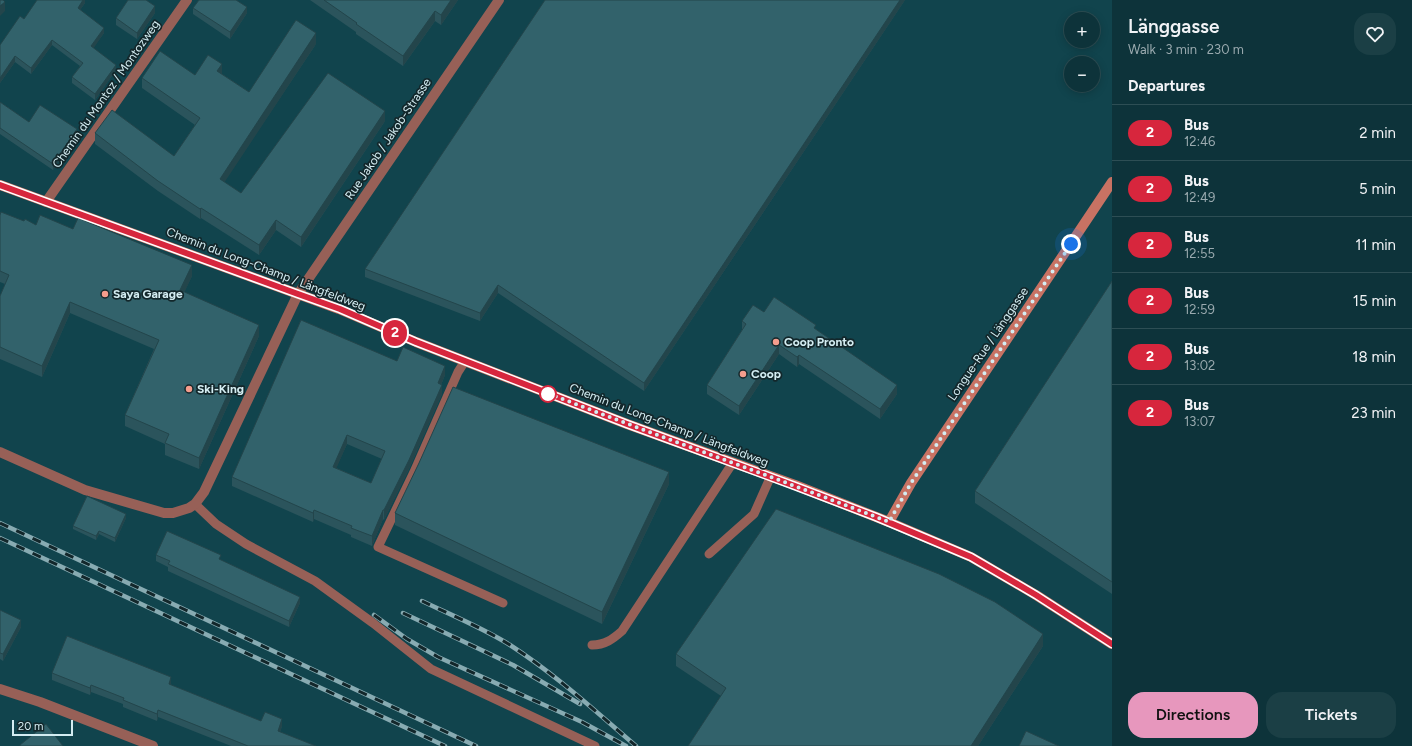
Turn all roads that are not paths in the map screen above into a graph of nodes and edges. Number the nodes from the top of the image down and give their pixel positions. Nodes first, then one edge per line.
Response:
1 (187, 0) edge
2 (499, 0) edge
3 (0, 186) edge
4 (1110, 189) edge
5 (46, 202) junction
6 (298, 294) junction
7 (465, 361) junction
8 (0, 452) edge
9 (732, 464) junction
10 (770, 478) junction
11 (196, 504) junction
12 (889, 522) junction
13 (709, 554) dead end
14 (503, 603) dead end
15 (1112, 644) edge
16 (592, 645) dead end
17 (0, 689) edge
18 (153, 746) edge
19 (595, 746) edge

1 - 5 street, Chemin du Montoz / Montozweg
2 - 6 street, Rue Jakob / Jakob-Strasse
3 - 5 main road, Chemin du Long-Champ / Längfeldweg
4 - 12 main road, Longue-Rue / Länggasse
5 - 6 main road, Chemin du Long-Champ / Längfeldweg
6 - 7 main road, Chemin du Long-Champ / Längfeldweg
6 - 11 street, Rue Jakob / Jakob-Strasse
7 - 9 main road, Chemin du Long-Champ / Längfeldweg
7 - 14 lane
8 - 11 street
9 - 10 main road, Chemin du Long-Champ / Längfeldweg
9 - 16 lane
10 - 12 main road, Chemin du Long-Champ / Längfeldweg
10 - 13 lane
11 - 19 lane
12 - 15 main road, Chemin du Long-Champ / Längfeldweg
17 - 18 street

